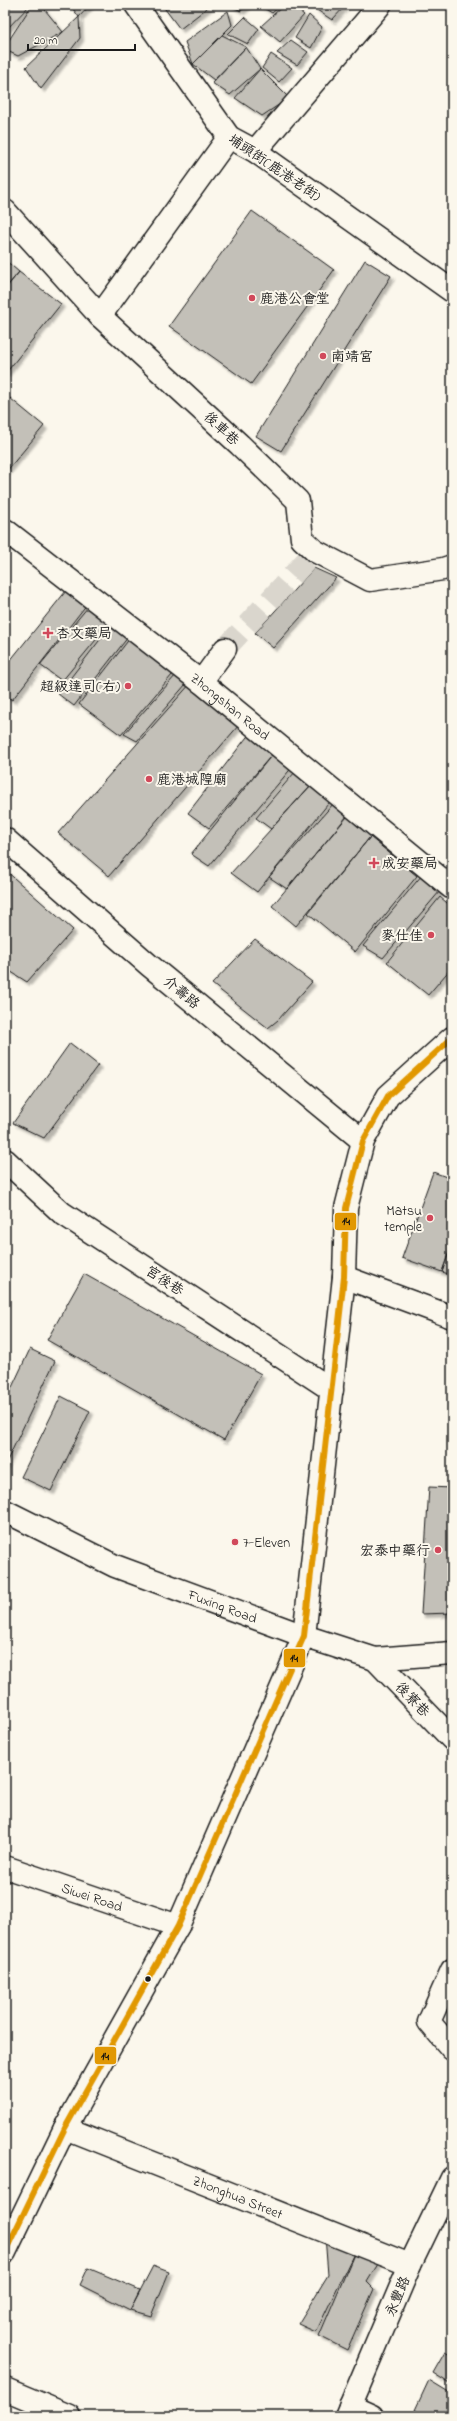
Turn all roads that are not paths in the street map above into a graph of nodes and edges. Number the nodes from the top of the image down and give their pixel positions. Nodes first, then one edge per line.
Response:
1 (136, 5) edge
2 (380, 5) edge
3 (229, 137) junction
4 (255, 151) junction
5 (5, 211) edge
6 (452, 291) edge
7 (100, 316) junction
8 (5, 530) edge
9 (452, 566) edge
10 (225, 649) tunnel mouth
11 (201, 682) junction
12 (5, 839) edge
13 (452, 888) edge
14 (452, 1038) edge
15 (363, 1141) junction
16 (5, 1160) edge
17 (344, 1277) junction
18 (452, 1317) edge
19 (332, 1390) junction
20 (5, 1511) edge
21 (304, 1636) junction
22 (452, 1653) edge
23 (374, 1659) junction
24 (452, 1739) edge
25 (5, 1867) edge
26 (178, 1926) junction
27 (452, 1970) edge
28 (452, 2049) edge
29 (65, 2128) junction
30 (452, 2178) edge
31 (5, 2252) edge
32 (410, 2265) junction
33 (5, 2389) edge
34 (348, 2411) edge
35 (70, 2416) edge
36 (372, 2416) edge

1 - 3 street, 埔頭街(鹿港老街)
2 - 4 street
3 - 4 street, 埔頭街(鹿港老街)
3 - 7 street
4 - 6 street, 埔頭街(鹿港老街)
5 - 7 street, 後車巷
7 - 9 street, 後車巷
8 - 11 street, Zhongshan Road
10 - 11 street
11 - 13 street, Zhongshan Road
12 - 15 street, 介壽路
14 - 15 street
15 - 17 street
16 - 19 street, 宮後巷
17 - 18 street
17 - 19 street
19 - 21 street
20 - 21 street, Fuxing Road
21 - 23 street, Fuxing Road
21 - 26 street
22 - 23 street, Fuxing Road
23 - 24 street, 後寮巷
25 - 26 street, Siwei Road
26 - 29 street
27 - 28 street
29 - 31 street
29 - 32 street, Zhonghua Street
30 - 32 street, 永豐路
32 - 34 street, 永豐路
33 - 35 street
34 - 36 street

